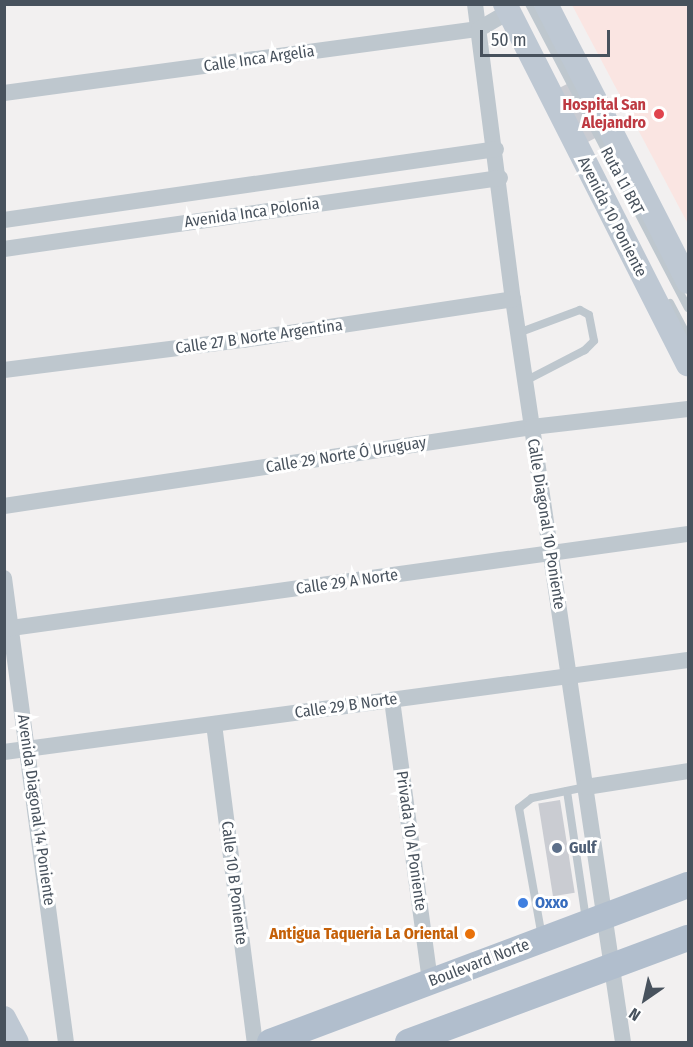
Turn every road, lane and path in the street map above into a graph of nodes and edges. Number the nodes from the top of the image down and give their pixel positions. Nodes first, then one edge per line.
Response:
1 (476, 4) edge
2 (546, 4) edge
3 (514, 6) edge
4 (479, 29) junction
5 (4, 93) edge
6 (496, 150) junction
7 (500, 178) junction
8 (4, 220) edge
9 (4, 249) edge
10 (656, 277) dead end
11 (688, 282) edge
12 (667, 297) dead end
13 (513, 299) junction
14 (688, 308) edge
15 (518, 333) junction
16 (688, 337) edge
17 (688, 364) edge
18 (4, 370) edge
19 (525, 381) junction
20 (688, 409) edge
21 (532, 427) junction
22 (4, 506) edge
23 (688, 534) edge
24 (551, 554) junction
25 (4, 578) edge
26 (8, 628) edge
27 (688, 660) edge
28 (569, 676) junction
29 (392, 700) junction
30 (214, 724) junction
31 (28, 748) junction
32 (4, 752) edge
33 (688, 771) edge
34 (586, 787) junction
35 (567, 791) junction
36 (688, 885) edge
37 (596, 919) junction
38 (688, 938) edge
39 (542, 939) junction
40 (612, 965) junction
41 (430, 982) junction
42 (4, 1018) edge
43 (17, 1042) edge
44 (66, 1042) edge
45 (255, 1042) edge
46 (270, 1042) edge
47 (408, 1042) edge
48 (623, 1042) edge

1 - 4 street, Calle Diagonal 10 Poniente
2 - 11 street
3 - 4 street, Calle Inca Argelia
3 - 10 lane, Ruta L1 BRT
3 - 14 lane, Ruta L1 BRT
3 - 17 street, Avenida 10 Poniente
4 - 5 street, Calle Inca Argelia
4 - 6 street, Calle Diagonal 10 Poniente
6 - 7 street, Calle Diagonal 10 Poniente
6 - 8 street, Avenida Inca Polonia
7 - 9 street, Avenida Inca Polonia
7 - 13 street, Calle Diagonal 10 Poniente
12 - 16 lane
13 - 15 street, Calle Diagonal 10 Poniente
13 - 18 street, Calle 27 B Norte Argentina
15 - 19 street, Calle Diagonal 10 Poniente
15 - 19 lane
19 - 21 street, Calle Diagonal 10 Poniente
20 - 21 street, Calle 29 Norte Ó Uruguay
21 - 22 street, Calle 29 Norte Ó Uruguay
21 - 24 street, Calle Diagonal 10 Poniente
23 - 24 street, Calle 29 A Norte
24 - 26 street, Calle 29 A Norte
24 - 28 street, Calle Diagonal 10 Poniente
25 - 26 street, Avenida Diagonal 14 Poniente
26 - 31 street, Avenida Diagonal 14 Poniente
27 - 28 street, Calle 29 B Norte
28 - 29 street, Calle 29 B Norte
28 - 34 street, Calle Diagonal 10 Poniente
29 - 30 street, Calle 29 B Norte
29 - 41 street, Privada 10 A Poniente
30 - 31 street, Calle 29 B Norte
30 - 45 street, Calle 10 B Poniente
31 - 32 street, Calle 29 B Norte
31 - 44 street, Avenida Diagonal 14 Poniente
33 - 34 street
34 - 35 lane
34 - 37 street, Calle Diagonal 10 Poniente
35 - 37 lane
35 - 39 lane
36 - 37 main road, Boulevard Norte
37 - 39 main road, Boulevard Norte
37 - 40 street, Calle Diagonal 10 Poniente
38 - 40 main road
39 - 41 main road, Boulevard Norte
40 - 47 main road
40 - 48 street, Calle Diagonal 10 Poniente
41 - 46 main road, Boulevard Norte
42 - 43 street

